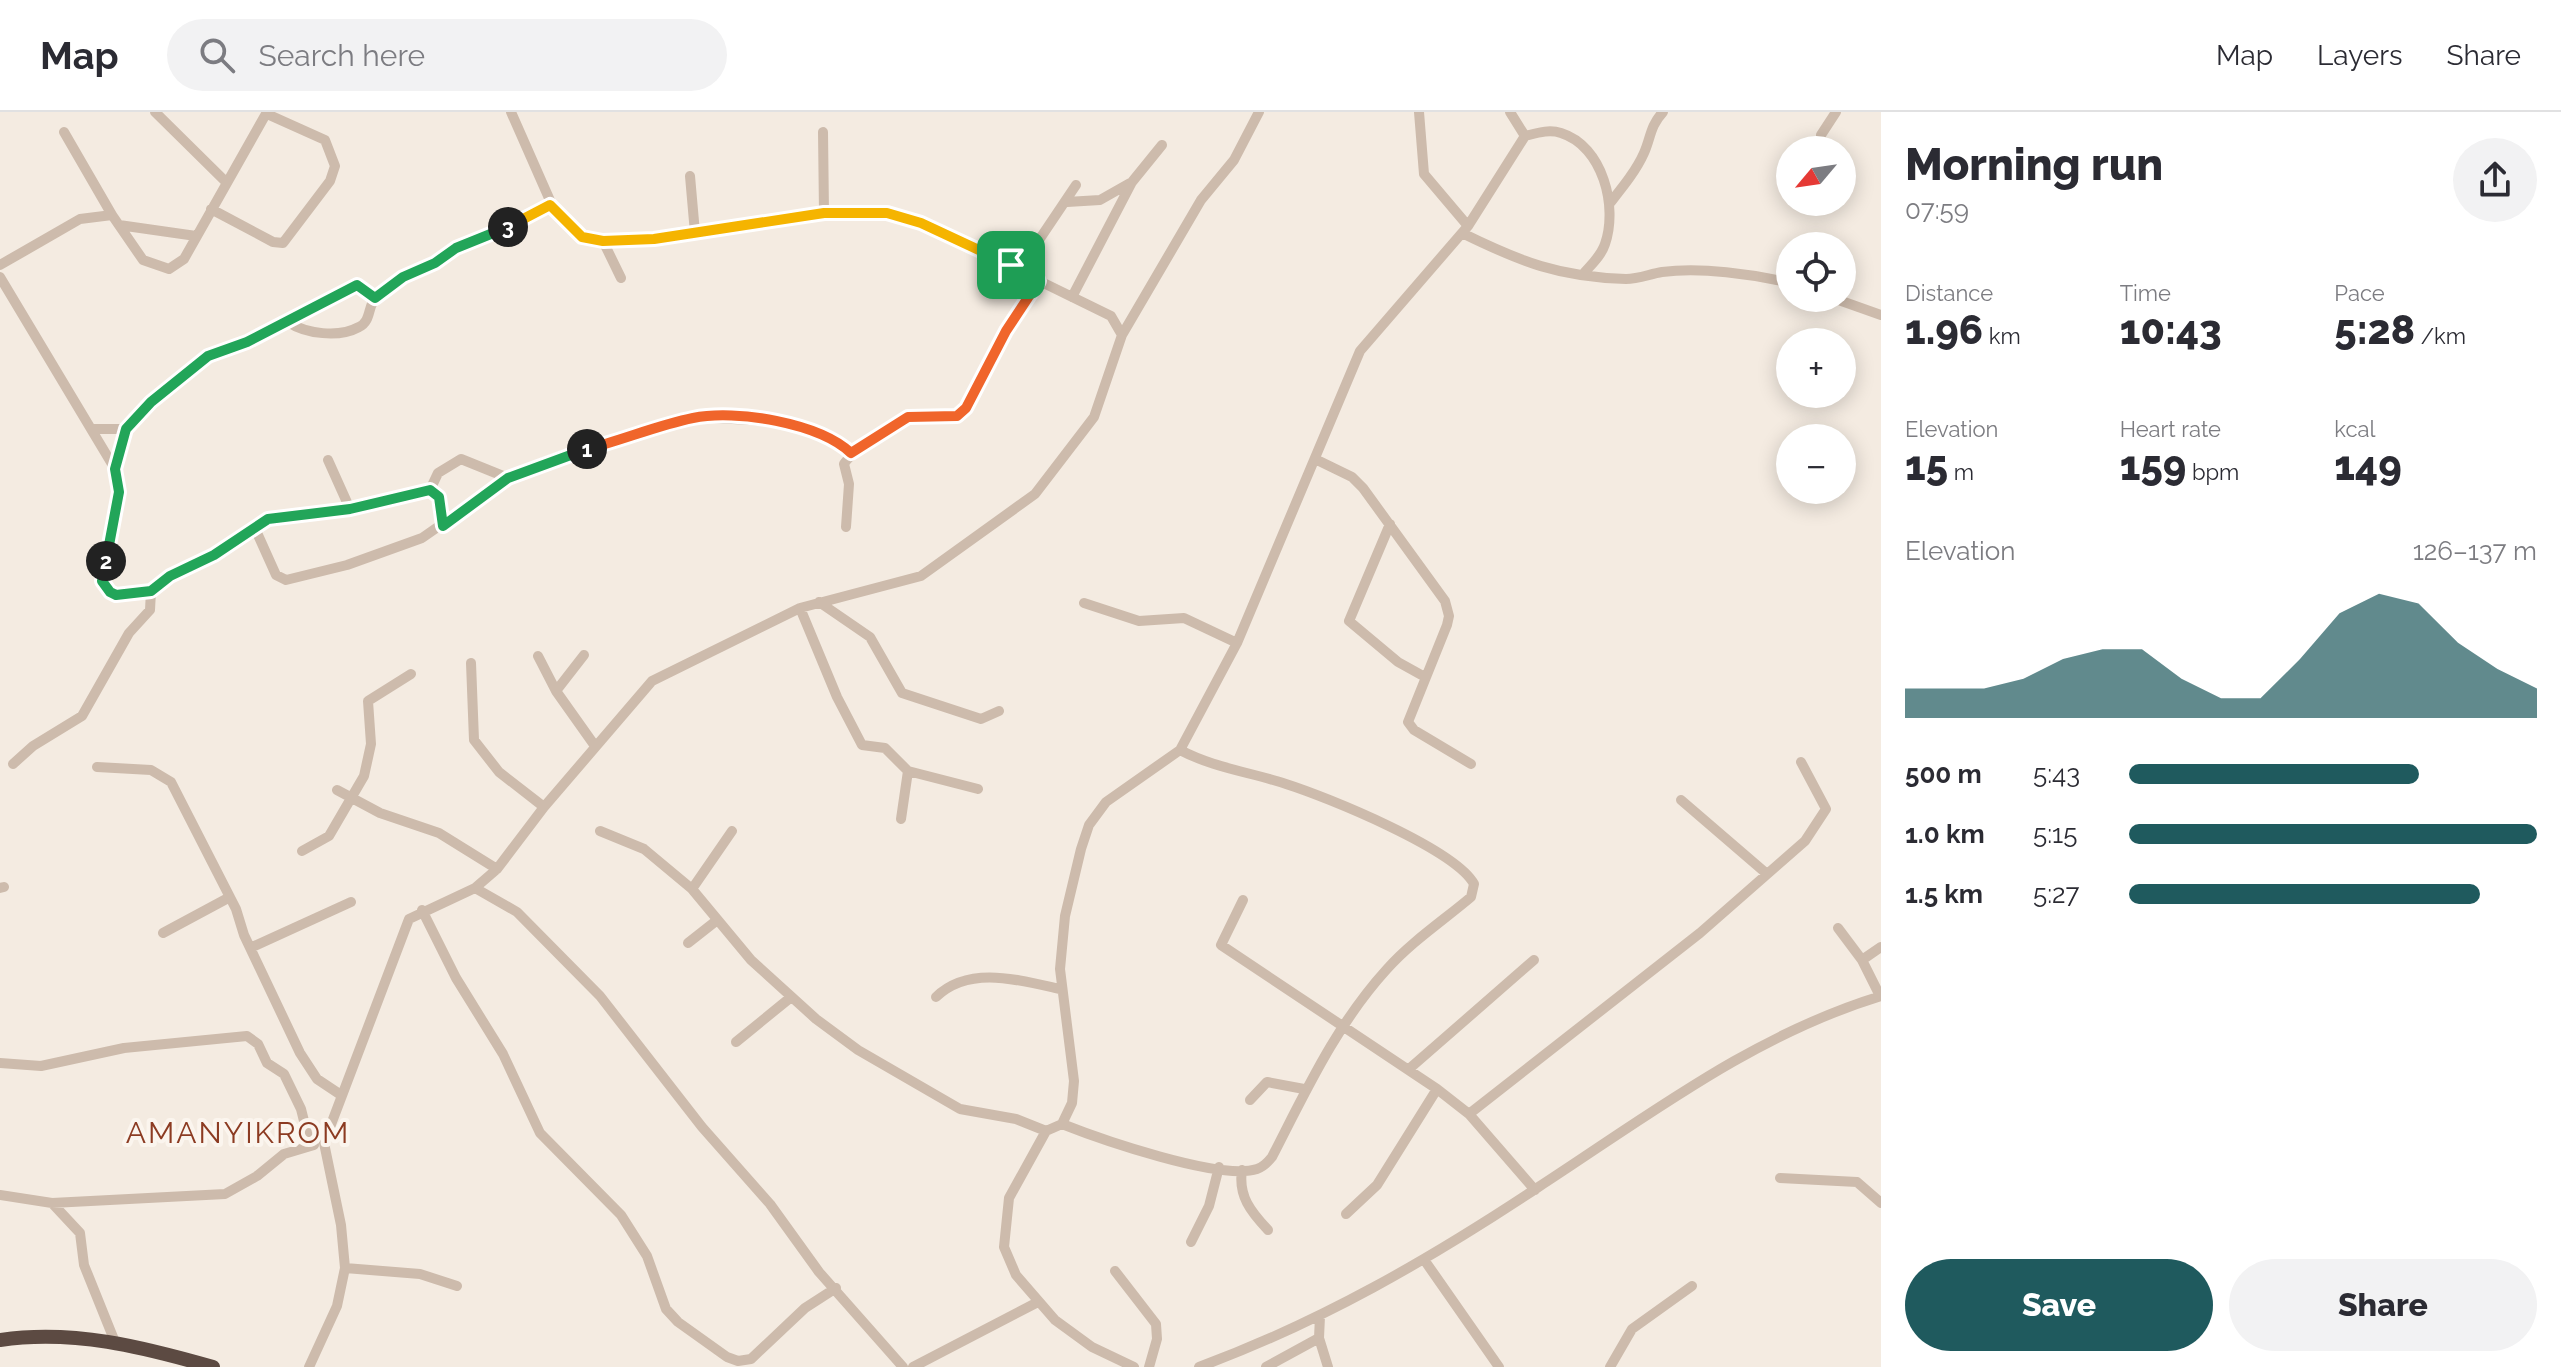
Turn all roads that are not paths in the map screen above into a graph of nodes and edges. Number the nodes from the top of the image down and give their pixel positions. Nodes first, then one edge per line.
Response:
1 (155, 112) edge
2 (511, 112) edge
3 (1259, 112) edge
4 (1419, 112) edge
5 (1510, 112) edge
6 (1663, 112) edge
7 (1836, 112) edge
8 (267, 113) edge
9 (64, 132) dead end
10 (823, 132) dead end
11 (1821, 135) dead end
12 (1525, 136) junction
13 (1162, 145) dead end
14 (690, 176) dead end
15 (1132, 182) junction
16 (227, 183) junction
17 (1076, 185) dead end
18 (1067, 202) junction
19 (1610, 203) junction
20 (552, 205) junction
21 (211, 209) junction
22 (824, 213) junction
23 (112, 215) junction
24 (119, 225) junction
25 (1465, 230) junction
26 (695, 233) junction
27 (196, 236) junction
28 (603, 241) junction
29 (0, 265) edge
30 (1011, 265) junction
31 (1584, 273) junction
32 (0, 277) edge
33 (621, 278) dead end
34 (1039, 281) junction
35 (1776, 281) edge
36 (1072, 297) junction
37 (375, 298) junction
38 (1856, 306) edge
39 (1881, 315) edge
40 (288, 322) junction
41 (1122, 335) junction
42 (93, 429) junction
43 (126, 429) junction
44 (851, 453) junction
45 (1315, 459) junction
46 (328, 460) dead end
47 (115, 469) junction
48 (508, 478) junction
49 (430, 490) junction
50 (350, 509) junction
51 (1390, 524) junction
52 (254, 526) junction
53 (443, 526) junction
54 (846, 527) dead end
55 (151, 591) junction
56 (819, 602) junction
57 (1084, 603) dead end
58 (800, 608) junction
59 (1237, 643) junction
60 (584, 655) dead end
61 (538, 656) dead end
62 (471, 663) dead end
63 (411, 674) dead end
64 (1425, 677) junction
65 (556, 691) junction
66 (999, 711) dead end
67 (595, 746) junction
68 (1180, 750) junction
69 (1801, 762) dead end
70 (13, 764) dead end
71 (1471, 764) dead end
72 (97, 767) dead end
73 (908, 771) junction
74 (978, 789) dead end
75 (337, 790) dead end
76 (352, 799) junction
77 (1681, 800) dead end
78 (544, 807) junction
79 (901, 819) dead end
80 (600, 831) dead end
81 (732, 831) dead end
82 (302, 851) dead end
83 (497, 869) junction
84 (1767, 874) junction
85 (475, 888) junction
86 (692, 889) junction
87 (230, 897) junction
88 (1243, 900) dead end
89 (351, 902) dead end
90 (422, 910) junction
91 (716, 921) junction
92 (1838, 928) dead end
93 (163, 933) dead end
94 (688, 943) dead end
95 (1881, 947) edge
96 (250, 948) junction
97 (1534, 960) dead end
98 (1862, 960) junction
99 (1060, 989) junction
100 (1880, 996) edge
101 (936, 997) dead end
102 (790, 998) junction
103 (1344, 1024) junction
104 (736, 1042) dead end
105 (0, 1063) edge
106 (1409, 1069) junction
107 (1304, 1089) junction
108 (1437, 1089) junction
109 (341, 1095) junction
110 (1250, 1100) dead end
111 (1469, 1114) junction
112 (1062, 1124) junction
113 (1046, 1131) junction
114 (324, 1143) junction
115 (310, 1145) junction
116 (1219, 1167) junction
117 (1242, 1170) junction
118 (1780, 1178) dead end
119 (1535, 1190) junction
120 (0, 1195) edge
121 (52, 1203) junction
122 (1881, 1203) edge
123 (1346, 1214) dead end
124 (1268, 1230) dead end
125 (1191, 1242) dead end
126 (1425, 1261) junction
127 (345, 1268) junction
128 (1115, 1271) dead end
129 (457, 1286) dead end
130 (1692, 1286) dead end
131 (836, 1288) junction
132 (1038, 1302) junction
133 (1320, 1316) junction
134 (1319, 1338) junction
135 (0, 1340) edge
136 (115, 1342) junction
137 (201, 1365) edge
138 (213, 1367) edge
139 (309, 1367) edge
140 (903, 1367) edge
141 (913, 1367) edge
142 (1134, 1367) edge
143 (1149, 1367) edge
144 (1199, 1367) edge
145 (1266, 1367) edge
146 (1328, 1367) edge
147 (1499, 1367) edge
148 (1610, 1367) edge

1 - 16 street
2 - 20 street
3 - 41 street
4 - 25 street
5 - 12 street
6 - 19 street
7 - 11 street
8 - 16 street
8 - 21 street
9 - 23 street
10 - 22 street
12 - 19 street
12 - 25 street
13 - 15 street
14 - 26 street
15 - 18 street
15 - 36 street
16 - 21 street
17 - 18 street
18 - 30 street
19 - 31 street
20 - 28 street
20 - 37 street
21 - 27 street
22 - 26 street
22 - 30 street
23 - 24 street
23 - 29 street
24 - 27 street
24 - 27 street
25 - 31 street
25 - 45 street
26 - 28 street
28 - 33 street
30 - 34 street
31 - 35 street
32 - 42 street
34 - 36 street
34 - 44 street
36 - 41 street
37 - 40 street
37 - 40 street
38 - 39 street
40 - 43 street
41 - 56 street
42 - 43 street
42 - 47 street
43 - 47 street
44 - 48 street
44 - 54 street
45 - 51 street
45 - 59 street
46 - 50 street
47 - 55 street
48 - 49 street
48 - 53 street
49 - 50 street
49 - 53 street
50 - 52 street
51 - 64 street
51 - 64 street
52 - 53 street
52 - 55 street
55 - 70 street
56 - 58 street
56 - 66 street
57 - 59 street
58 - 67 street
58 - 73 street
59 - 68 street
60 - 65 street
61 - 65 street
62 - 78 street
63 - 76 street
64 - 71 street
65 - 67 street
67 - 78 street
68 - 99 street
68 - 103 street
69 - 84 street
72 - 87 street
73 - 74 street
73 - 79 street
75 - 76 street
76 - 82 street
76 - 83 street
77 - 84 street
78 - 83 street
80 - 86 street
81 - 86 street
83 - 85 street
84 - 111 street
85 - 90 street
85 - 131 street
86 - 91 street
87 - 93 street
87 - 96 street
88 - 103 street
89 - 96 street
90 - 109 street
90 - 131 street
91 - 94 street
91 - 102 street
92 - 98 street
95 - 98 street
96 - 109 street
97 - 106 street
98 - 100 street
99 - 101 street
99 - 112 street
100 - 119 street
102 - 104 street
102 - 113 street
103 - 106 street
103 - 107 street
105 - 115 street
106 - 108 street
107 - 110 street
107 - 117 street
108 - 111 street
108 - 123 street
109 - 114 street
111 - 119 street
112 - 113 street
112 - 116 street
113 - 132 street
114 - 115 street
114 - 127 street
115 - 121 street
116 - 117 street
116 - 125 street
117 - 124 street
118 - 122 street
119 - 126 street
120 - 121 street
121 - 136 street
126 - 133 street
126 - 147 street
127 - 129 street
127 - 139 street
128 - 143 street
130 - 148 street
131 - 140 street
132 - 141 street
132 - 142 street
133 - 134 street
133 - 144 street
134 - 145 street
134 - 146 street
135 - 136 highway
136 - 137 highway
137 - 138 highway

